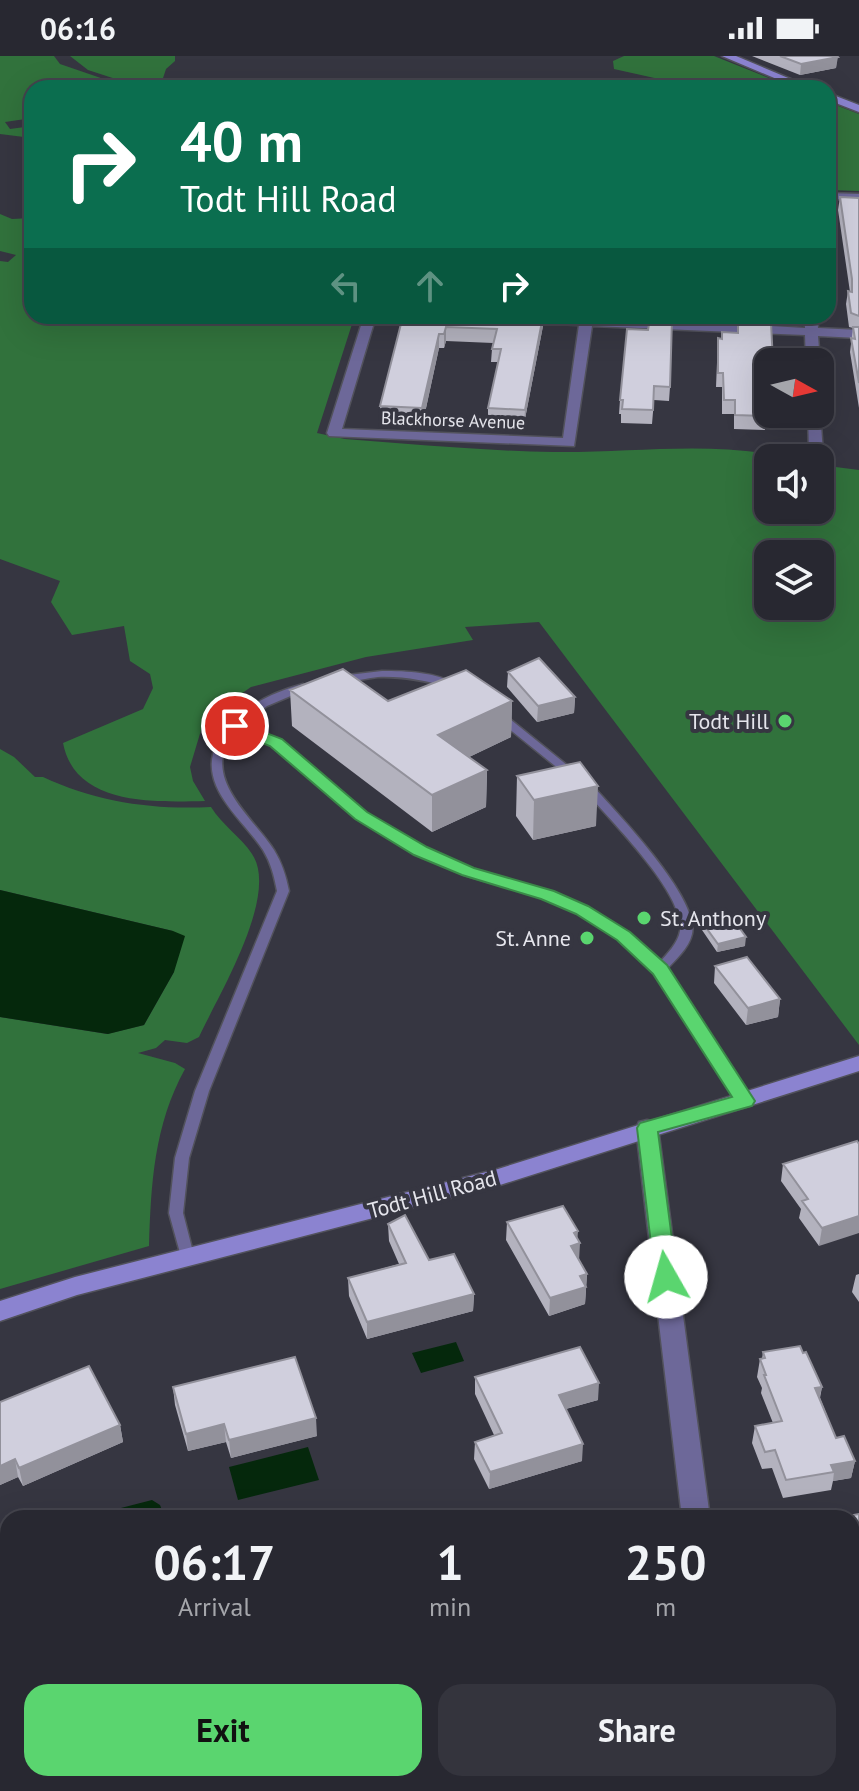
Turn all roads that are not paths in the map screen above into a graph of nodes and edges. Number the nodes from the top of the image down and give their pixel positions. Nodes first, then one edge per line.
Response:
1 (727, 56) edge
2 (787, 80) edge
3 (836, 99) edge
4 (859, 109) edge
5 (836, 196) edge
6 (859, 197) edge
7 (368, 324) edge
8 (585, 324) edge
9 (673, 324) edge
10 (812, 324) edge
11 (812, 332) junction
12 (859, 334) edge
13 (813, 348) edge
14 (463, 689) edge
15 (488, 706) edge
16 (235, 726) junction
17 (660, 970) junction
18 (859, 1063) edge
19 (745, 1101) junction
20 (647, 1128) junction
21 (187, 1256) junction
22 (0, 1311) edge
23 (695, 1510) edge

1 - 2 street
3 - 4 street
5 - 6 street
7 - 8 street, Blackhorse Avenue
9 - 11 street
10 - 11 street
11 - 12 street
11 - 13 street
14 - 16 lane
15 - 17 lane
16 - 17 lane
16 - 21 lane
17 - 19 lane
18 - 19 street, Todt Hill Road
19 - 20 street, Todt Hill Road
20 - 21 street, Todt Hill Road
20 - 23 street
21 - 22 street, Todt Hill Road

